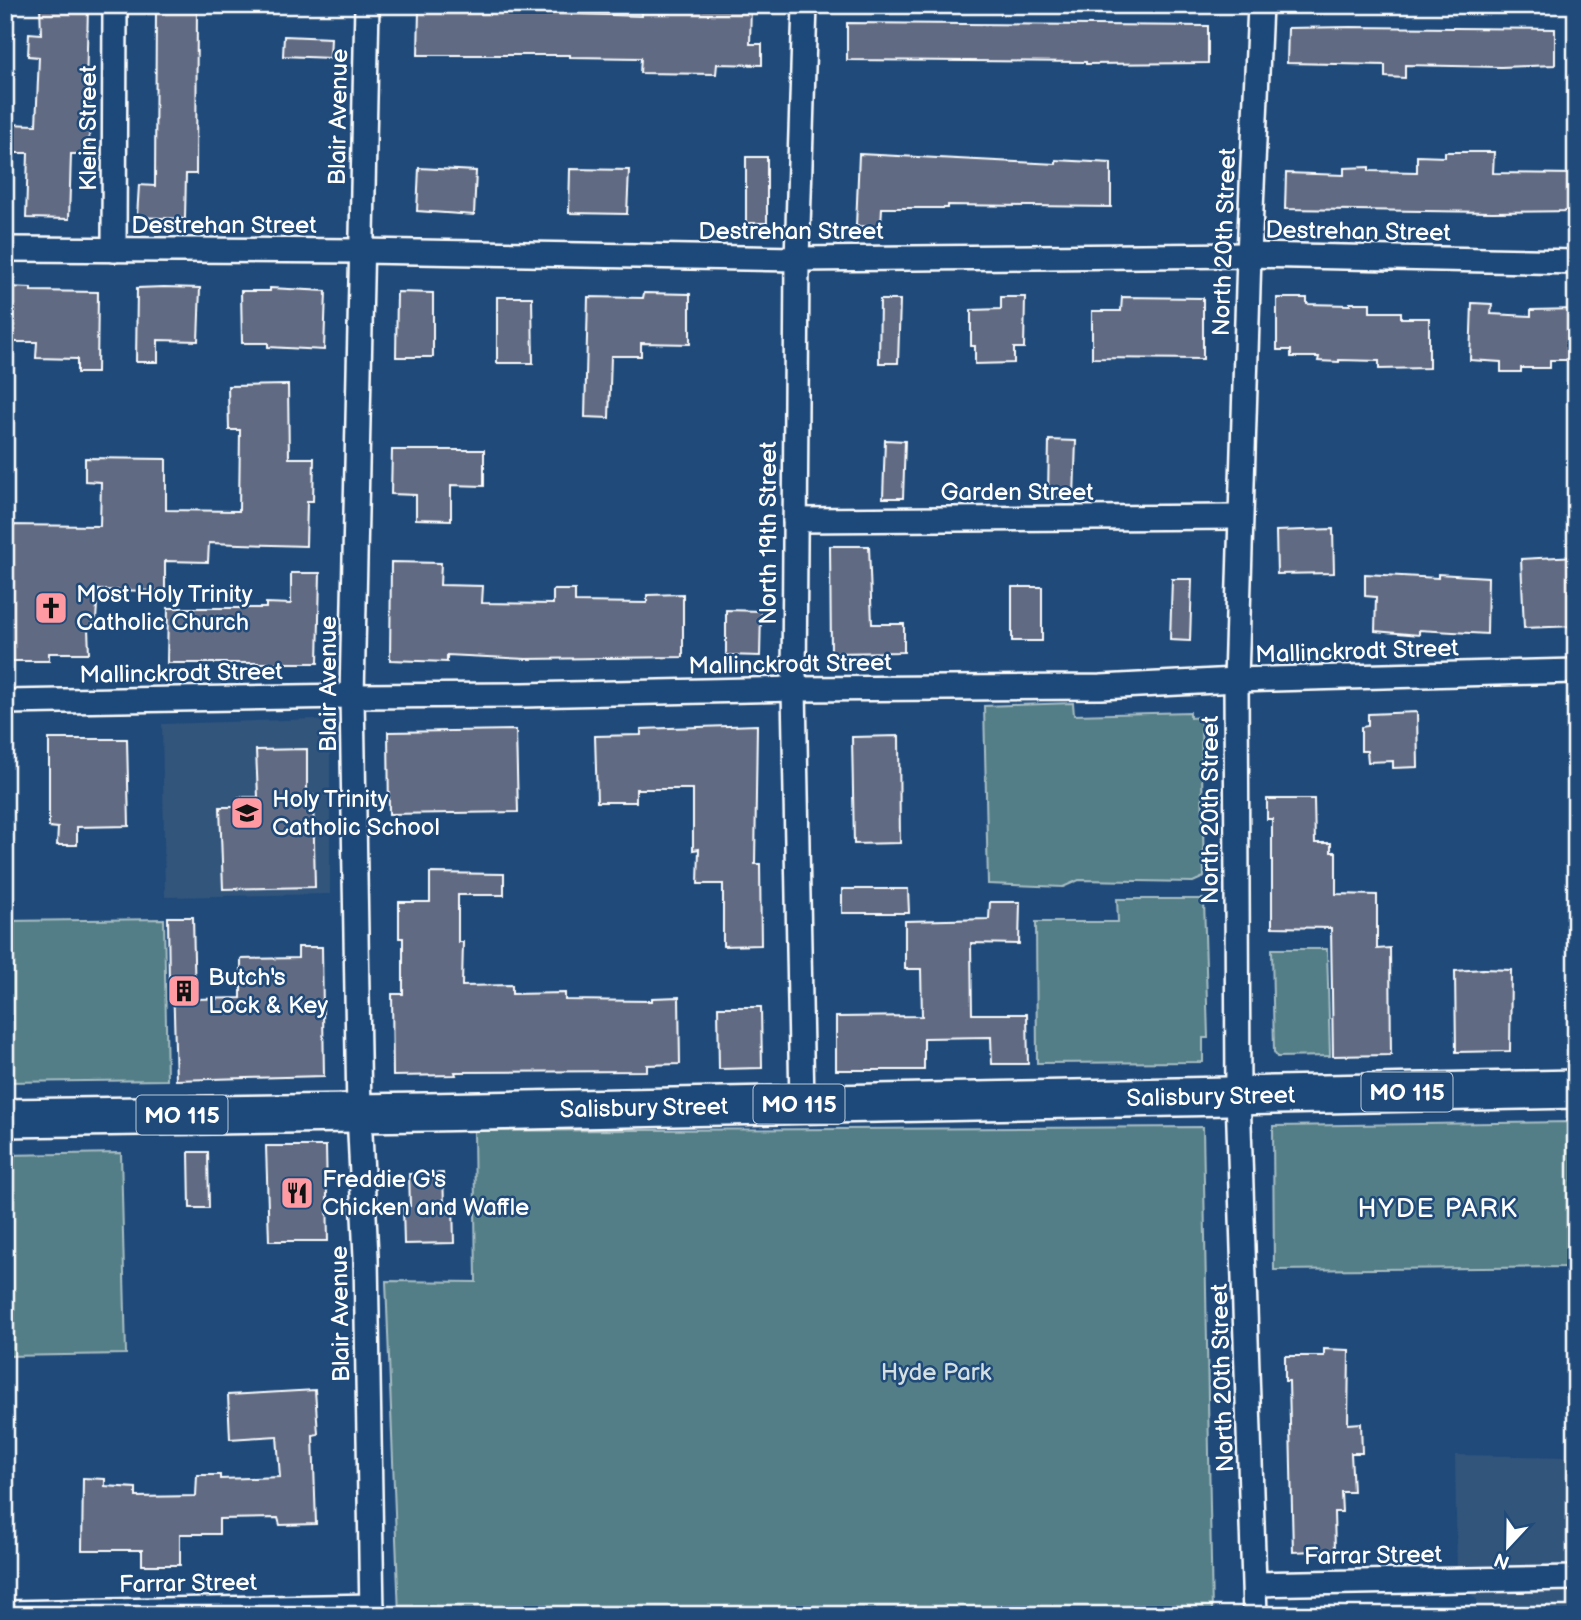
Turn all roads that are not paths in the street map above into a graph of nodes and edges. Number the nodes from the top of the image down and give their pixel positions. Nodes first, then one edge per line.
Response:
1 (115, 5) edge
2 (367, 5) edge
3 (804, 5) edge
4 (1260, 5) edge
5 (5, 249) edge
6 (114, 250) junction
7 (362, 251) junction
8 (1249, 256) junction
9 (797, 259) junction
10 (1576, 262) edge
11 (1240, 517) junction
12 (795, 520) junction
13 (1576, 671) edge
14 (1236, 680) junction
15 (794, 689) junction
16 (352, 696) junction
17 (5, 702) edge
18 (1576, 1089) edge
19 (1238, 1095) junction
20 (802, 1104) junction
21 (359, 1113) junction
22 (5, 1118) edge
23 (1576, 1578) edge
24 (1255, 1584) junction
25 (372, 1610) edge
26 (5, 1613) edge
27 (1255, 1615) edge

1 - 6 street, Klein Street
2 - 7 street, Blair Avenue
3 - 9 street, North 19th Street
4 - 8 street, North 20th Street
5 - 6 street, Destrehan Street
6 - 7 street, Destrehan Street
7 - 9 street, Destrehan Street
7 - 16 street, Blair Avenue
8 - 9 street, Destrehan Street
8 - 10 street, Destrehan Street
8 - 11 street, North 20th Street
9 - 12 street, North 19th Street
11 - 12 street, Garden Street
11 - 14 street, North 20th Street
12 - 15 street, North 19th Street
13 - 14 street, Mallinckrodt Street
14 - 15 street, Mallinckrodt Street
14 - 19 street, North 20th Street
15 - 16 street, Mallinckrodt Street
15 - 20 street, North 19th Street
16 - 17 street, Mallinckrodt Street
16 - 21 street, Blair Avenue
18 - 19 main road, Salisbury Street / MO 115
19 - 20 main road, Salisbury Street / MO 115
19 - 24 street, North 20th Street
20 - 21 main road, Salisbury Street / MO 115
21 - 22 main road, Salisbury Street / MO 115
21 - 25 street, Blair Avenue
23 - 24 street, Farrar Street
24 - 27 street, North 20th Street
25 - 26 street, Farrar Street

